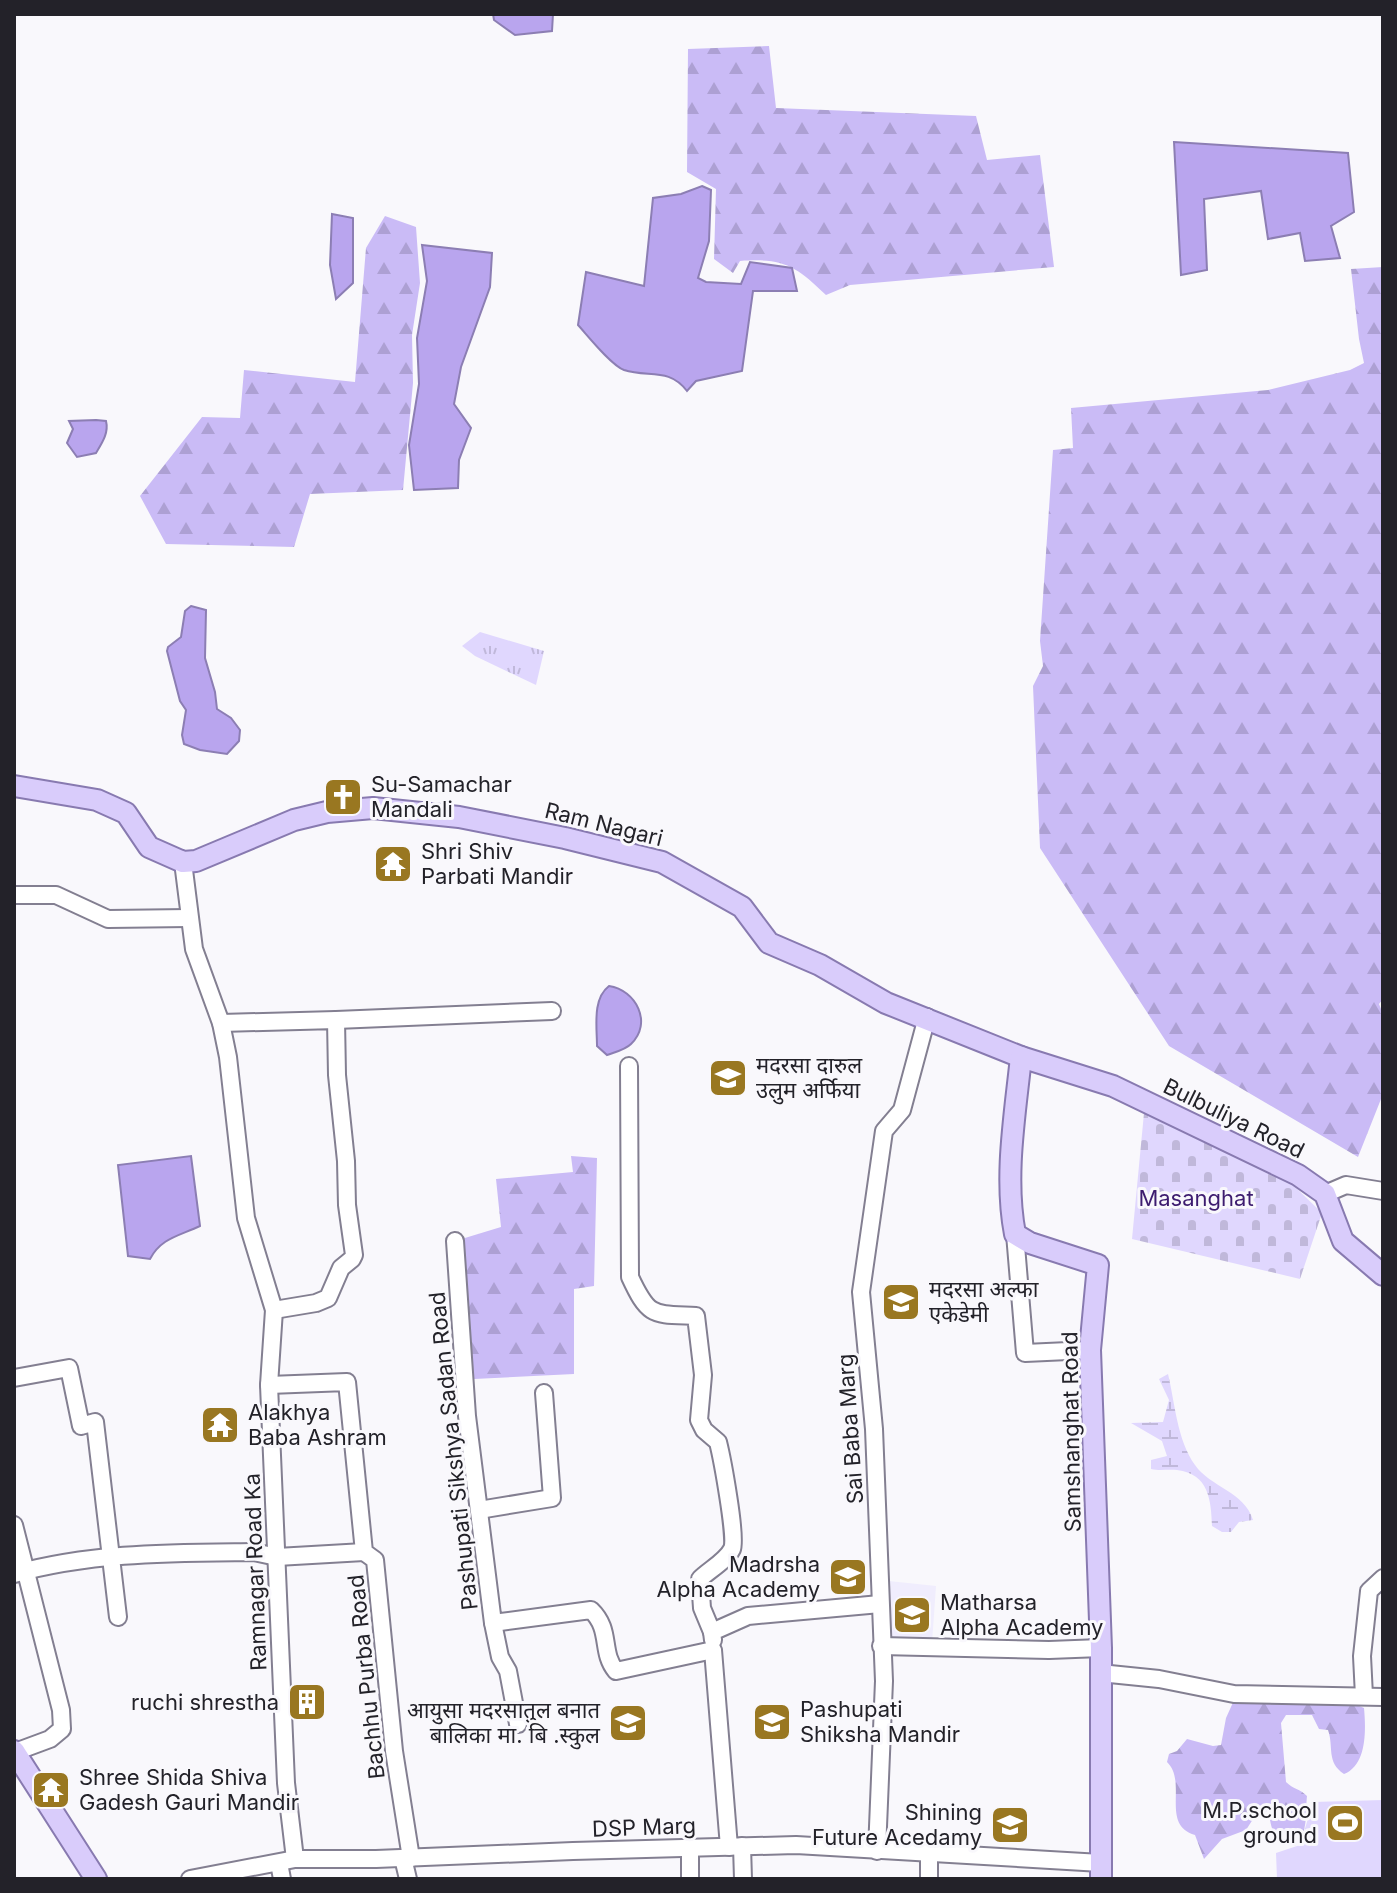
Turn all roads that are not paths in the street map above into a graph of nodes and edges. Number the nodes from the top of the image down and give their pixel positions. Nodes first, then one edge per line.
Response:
1 (14, 786) edge
2 (183, 862) junction
3 (14, 895) edge
4 (189, 918) junction
5 (552, 1011) dead end
6 (927, 1017) junction
7 (336, 1020) junction
8 (221, 1023) junction
9 (1021, 1057) junction
10 (629, 1066) dead end
11 (1383, 1191) edge
12 (1325, 1194) junction
13 (1015, 1234) junction
14 (455, 1241) dead end
15 (1383, 1275) edge
16 (274, 1310) junction
17 (1090, 1350) junction
18 (14, 1378) edge
19 (269, 1385) junction
20 (544, 1393) dead end
21 (479, 1510) junction
22 (14, 1525) edge
23 (364, 1552) junction
24 (110, 1555) junction
25 (277, 1557) junction
26 (19, 1572) edge
27 (1383, 1578) edge
28 (880, 1604) junction
29 (118, 1617) dead end
30 (493, 1623) junction
31 (712, 1632) junction
32 (881, 1646) junction
33 (1101, 1648) junction
34 (713, 1650) junction
35 (1100, 1673) junction
36 (1364, 1696) junction
37 (1383, 1697) edge
38 (518, 1724) dead end
39 (14, 1752) edge
40 (736, 1846) junction
41 (690, 1847) junction
42 (877, 1851) junction
43 (929, 1855) junction
44 (407, 1858) junction
45 (285, 1867) edge
46 (1101, 1871) edge
47 (96, 1879) edge
48 (190, 1879) edge
49 (408, 1879) edge
50 (690, 1879) edge
51 (743, 1879) edge
52 (929, 1879) edge

1 - 2 main road
2 - 4 street, Ramnagar Road Ka
2 - 6 main road, Ram Nagari
3 - 4 street
4 - 8 street, Ramnagar Road Ka
5 - 7 street
6 - 9 main road, Ram Nagari
6 - 28 street, Sai Baba Marg
7 - 8 street
7 - 16 street
8 - 16 street, Ramnagar Road Ka
9 - 12 main road, Bulbuliya Road
9 - 13 main road
10 - 31 street
11 - 12 street
12 - 15 main road
13 - 17 main road, Samshanghat Road
13 - 17 street
14 - 21 street, Pashupati Sikshya Sadan Road
16 - 19 street, Ramnagar Road Ka
17 - 33 main road, Samshanghat Road
18 - 24 street
19 - 23 street, Bachhu Purba Road
19 - 25 street, Ramnagar Road Ka
20 - 21 street
21 - 30 street, Pashupati Sikshya Sadan Road
22 - 26 street
23 - 25 street
23 - 44 street, Bachhu Purba Road
24 - 25 street
24 - 26 street
24 - 29 street
25 - 45 street, Ramnagar Road Ka
26 - 39 street
27 - 36 street
28 - 31 street
28 - 32 street, Sai Baba Marg
30 - 34 street, Pashupati Sikshya Sadan Road
30 - 38 street
31 - 34 street
32 - 33 street
32 - 42 street, Sai Baba Marg
33 - 35 main road, Samshanghat Road
34 - 40 street
35 - 36 street
35 - 46 main road, Samshanghat Road
36 - 37 street
39 - 47 main road
40 - 41 street, DSP Marg
40 - 42 street, DSP Marg
40 - 51 street
41 - 44 street, DSP Marg
41 - 50 street
42 - 43 street, DSP Marg
43 - 46 street, DSP Marg
43 - 52 street
44 - 45 street, DSP Marg
44 - 49 street, Bachhu Purba Road
45 - 48 street, DSP Marg

